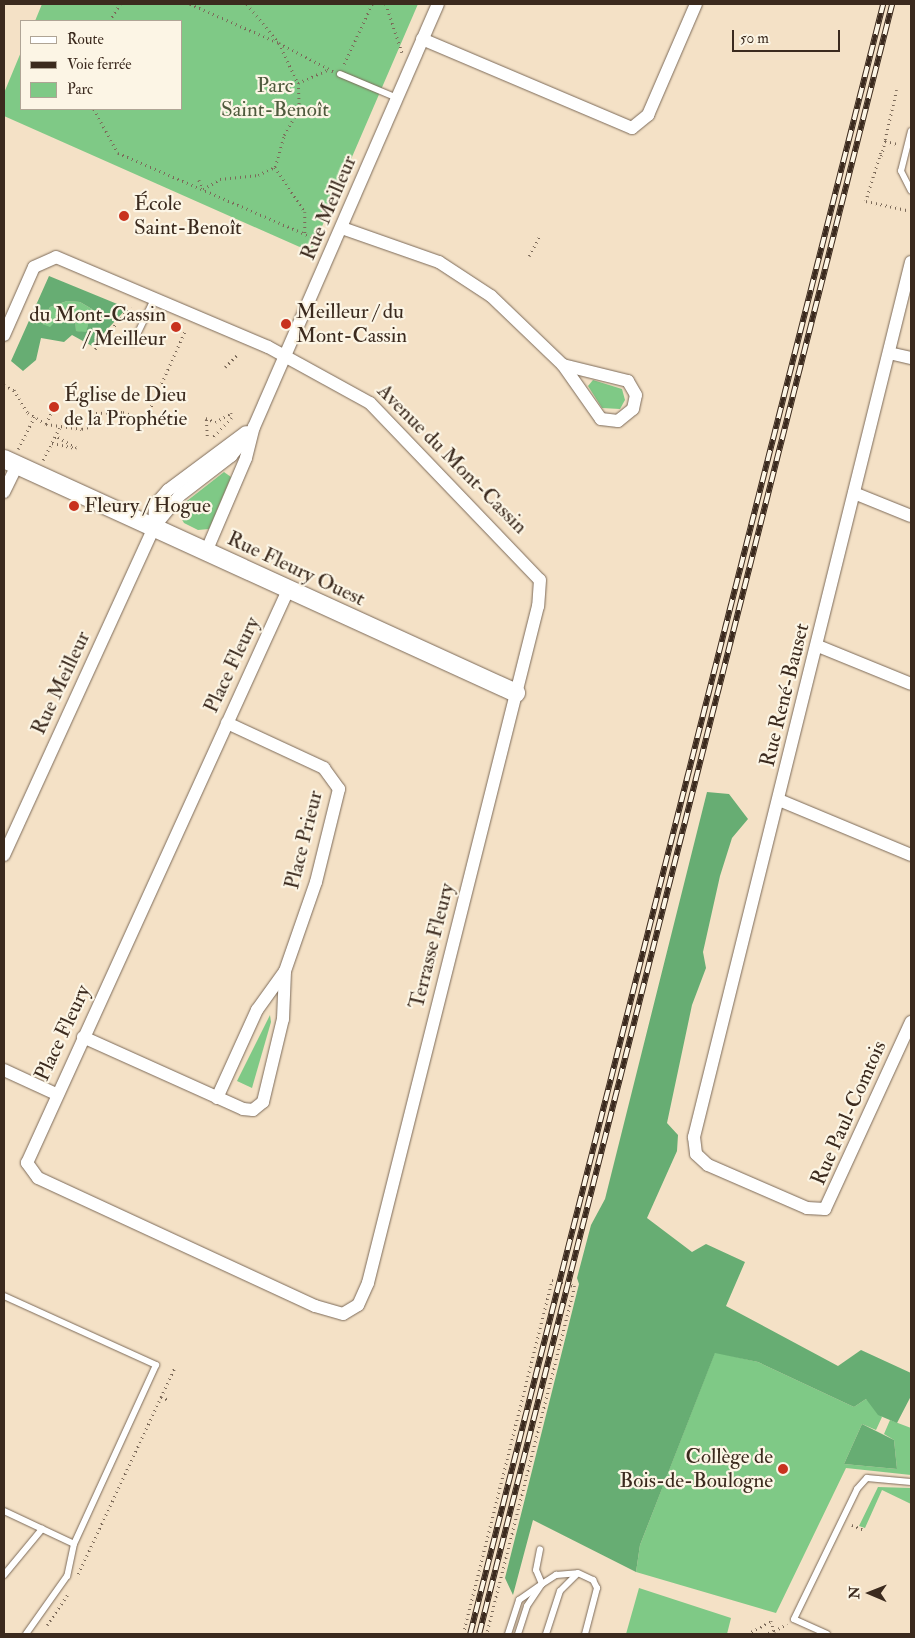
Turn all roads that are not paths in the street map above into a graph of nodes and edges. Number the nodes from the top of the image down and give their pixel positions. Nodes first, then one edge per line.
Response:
1 (438, 4) edge
2 (696, 4) edge
3 (422, 40) junction
4 (340, 74) road end
5 (397, 98) junction
6 (911, 130) edge
7 (911, 191) edge
8 (342, 228) junction
9 (911, 262) edge
10 (155, 297) junction
11 (4, 335) edge
12 (133, 343) dead end
13 (889, 352) junction
14 (286, 356) junction
15 (911, 358) edge
16 (562, 364) junction
17 (254, 427) junction
18 (13, 458) edge
19 (4, 492) edge
20 (854, 493) junction
21 (911, 516) edge
22 (154, 527) junction
23 (206, 552) junction
24 (542, 586) joint
25 (288, 590) junction
26 (818, 646) junction
27 (911, 684) edge
28 (516, 693) junction
29 (227, 723) junction
30 (780, 800) junction
31 (4, 855) edge
32 (911, 855) edge
33 (285, 971) junction
34 (911, 1022) edge
35 (83, 1037) junction
36 (4, 1070) edge
37 (56, 1094) junction
38 (217, 1098) junction
39 (694, 1137) joint
40 (4, 1296) edge
41 (352, 1312) joint
42 (911, 1482) edge
43 (4, 1511) edge
44 (42, 1529) junction
45 (74, 1544) junction
46 (540, 1550) dead end
47 (578, 1573) junction
48 (4, 1575) edge
49 (542, 1584) junction
50 (26, 1634) edge
51 (508, 1634) edge
52 (518, 1634) edge
53 (546, 1634) edge
54 (585, 1634) edge
55 (827, 1634) edge

1 - 3 street, Rue Meilleur
2 - 3 street
3 - 5 street, Rue Meilleur
4 - 5 lane
5 - 8 street, Rue Meilleur
6 - 7 lane
8 - 14 street, Rue Meilleur
8 - 16 street
9 - 13 street, Rue René-Bauset
10 - 11 street, Avenue du Mont-Cassin
10 - 12 lane
10 - 14 street, Avenue du Mont-Cassin
13 - 15 street
13 - 20 street, Rue René-Bauset
14 - 17 street, Rue Meilleur
14 - 24 street, Avenue du Mont-Cassin
16 - 16 street
17 - 22 street, Rue Meilleur
17 - 23 street, Rue Meilleur
18 - 19 street
18 - 22 street, Rue Fleury Ouest
20 - 21 street
20 - 26 street, Rue René-Bauset
22 - 23 street, Rue Fleury Ouest
22 - 31 street, Rue Meilleur
23 - 25 street, Rue Fleury Ouest
24 - 28 street, Terrasse Fleury
25 - 28 street, Rue Fleury Ouest
25 - 29 street, Place Fleury
26 - 27 street
26 - 30 street, Rue René-Bauset
28 - 41 street, Terrasse Fleury
29 - 33 street, Place Prieur
29 - 35 street, Place Fleury
30 - 32 street
30 - 39 street, Rue René-Bauset
33 - 38 street, Place Prieur
33 - 38 street, Place Prieur
34 - 39 street, Rue Paul-Comtois
35 - 37 street, Place Fleury
35 - 38 street, Place Prieur
36 - 37 street
37 - 41 street, Place Fleury
40 - 45 lane
42 - 55 lane
43 - 44 lane
44 - 45 lane
44 - 48 lane
45 - 50 lane
46 - 49 lane
47 - 49 lane
47 - 53 lane
47 - 54 lane
49 - 51 lane
49 - 52 lane

